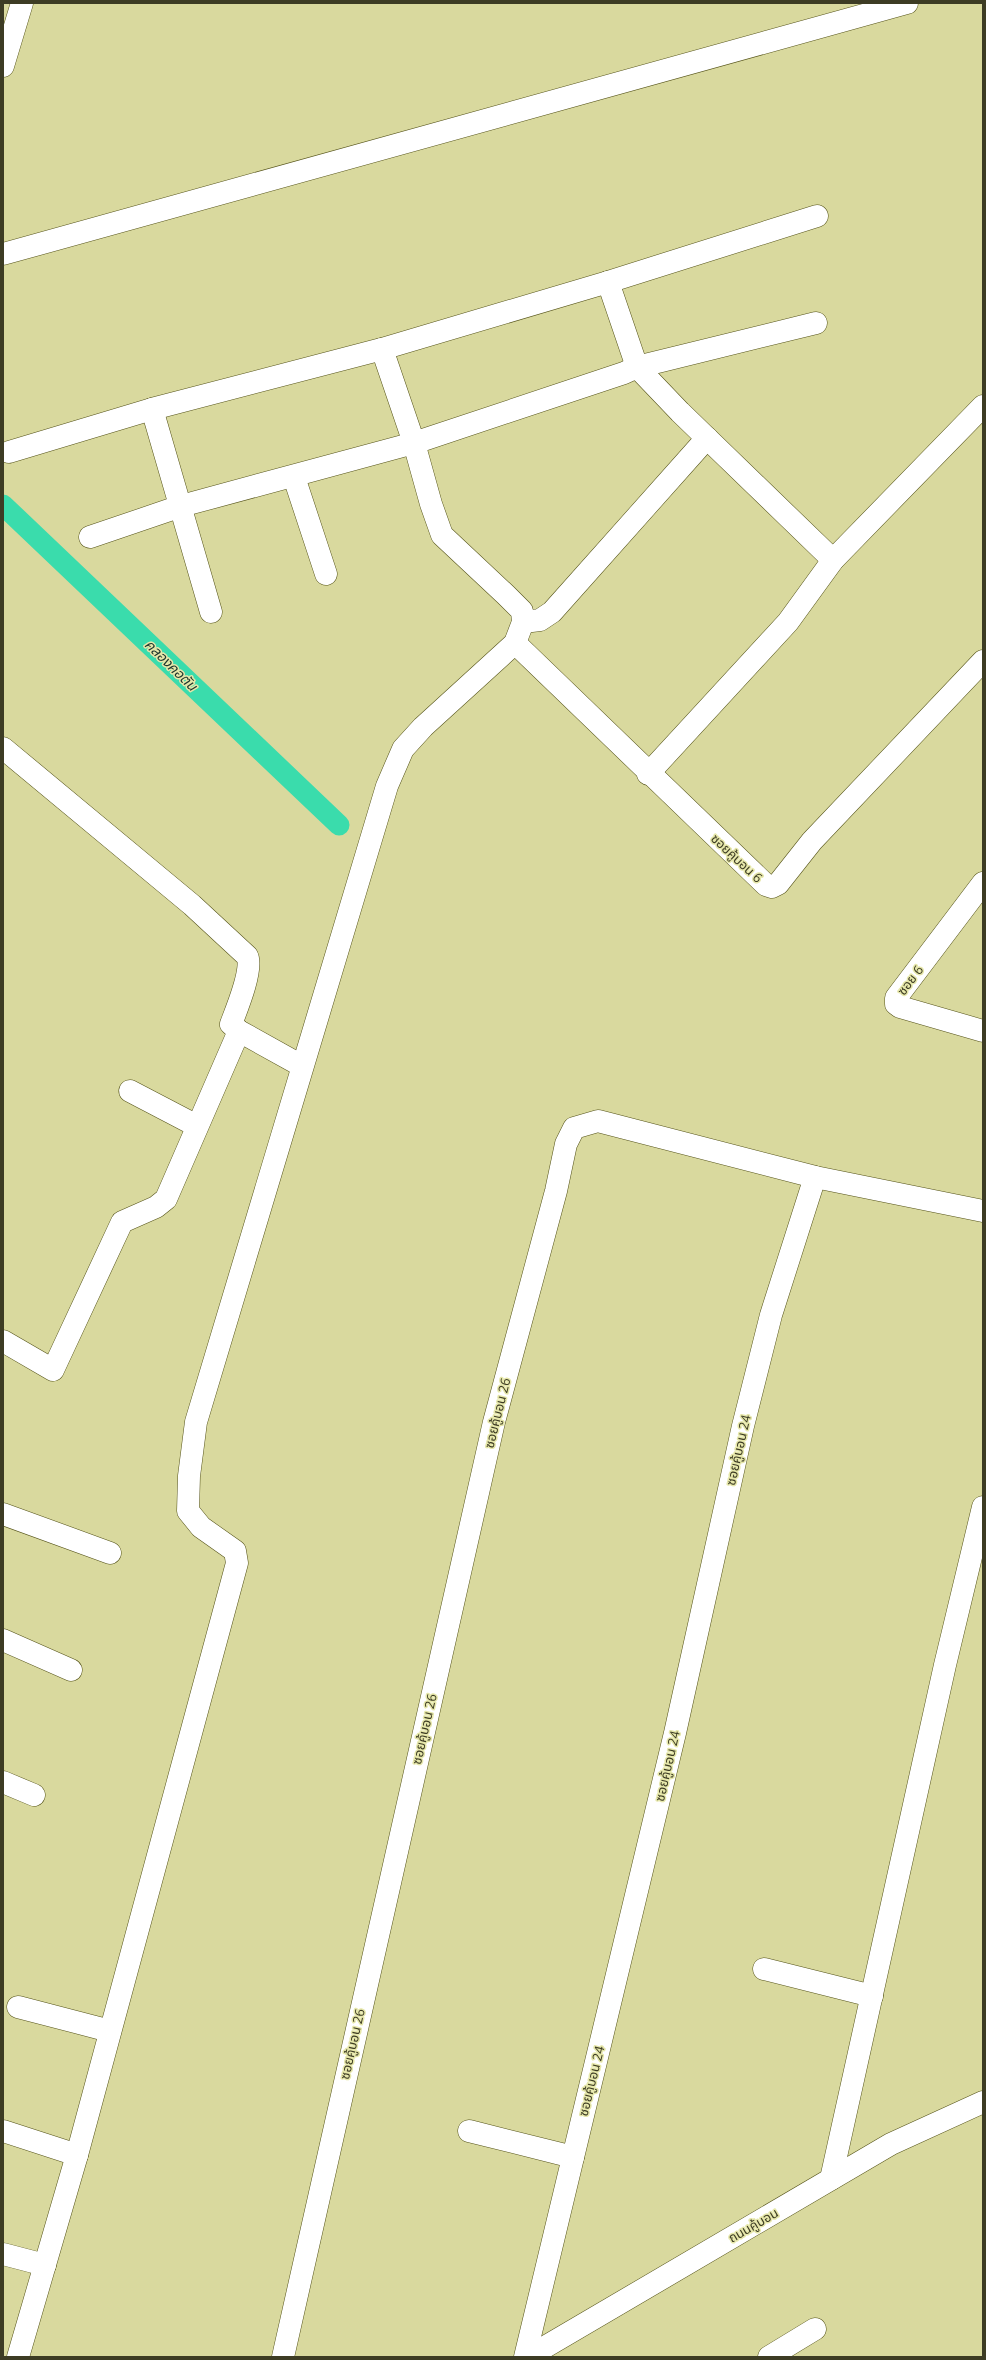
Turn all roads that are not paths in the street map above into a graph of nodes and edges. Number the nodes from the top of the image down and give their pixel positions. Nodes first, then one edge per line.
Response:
1 (22, 3) edge
2 (907, 3) edge
3 (3, 66) edge
4 (817, 216) dead end
5 (3, 254) edge
6 (608, 282) junction
7 (816, 323) dead end
8 (382, 349) junction
9 (637, 367) junction
10 (983, 406) edge
11 (152, 409) junction
12 (707, 438) junction
13 (414, 443) junction
14 (9, 452) dead end
15 (294, 477) junction
16 (181, 506) junction
17 (90, 537) dead end
18 (833, 560) junction
19 (326, 574) dead end
20 (211, 612) dead end
21 (523, 622) junction
22 (515, 643) junction
23 (983, 661) edge
24 (3, 748) edge
25 (648, 774) junction
26 (983, 883) edge
27 (239, 1031) junction
28 (983, 1031) edge
29 (302, 1066) junction
30 (130, 1091) dead end
31 (197, 1126) junction
32 (815, 1177) junction
33 (983, 1211) edge
34 (3, 1341) edge
35 (983, 1507) edge
36 (3, 1514) edge
37 (110, 1553) dead end
38 (3, 1640) edge
39 (71, 1670) dead end
40 (3, 1782) edge
41 (34, 1795) dead end
42 (764, 1969) dead end
43 (872, 1996) junction
44 (18, 2007) dead end
45 (110, 2031) junction
46 (983, 2102) edge
47 (3, 2131) edge
48 (469, 2131) dead end
49 (77, 2155) junction
50 (573, 2157) junction
51 (831, 2179) junction
52 (3, 2254) edge
53 (45, 2265) junction
54 (815, 2329) dead end
55 (18, 2357) edge
56 (283, 2357) edge
57 (525, 2357) edge
58 (528, 2357) edge
59 (769, 2357) edge

1 - 3 street
2 - 5 street
4 - 6 street
6 - 8 street
6 - 9 street
7 - 9 street
8 - 11 street
8 - 13 street
9 - 12 street
9 - 13 street
10 - 18 street
11 - 14 street
11 - 16 street
12 - 18 street
12 - 21 street
13 - 15 street
13 - 21 street
15 - 16 street
15 - 19 street
16 - 17 street
16 - 20 street
18 - 25 street
21 - 22 street
22 - 25 street, ซอยคู้บอน 6
22 - 29 street
23 - 25 street, ซอยคู้บอน 6
24 - 27 street
26 - 28 street, ซอย 6
27 - 29 street
27 - 31 street
29 - 45 street
30 - 31 street
31 - 34 street
32 - 33 street
32 - 50 street, ซอยคู้บอน 24
32 - 56 street, ซอยคู้บอน 26
35 - 43 street
36 - 37 street
38 - 39 street
40 - 41 street
42 - 43 street
43 - 51 street
44 - 45 street
45 - 49 street
46 - 51 street, ถนนคู้บอน
47 - 49 street
48 - 50 street
49 - 53 street
50 - 57 street, ซอยคู้บอน 24
51 - 58 street, ถนนคู้บอน
52 - 53 street
53 - 55 street
54 - 59 street

